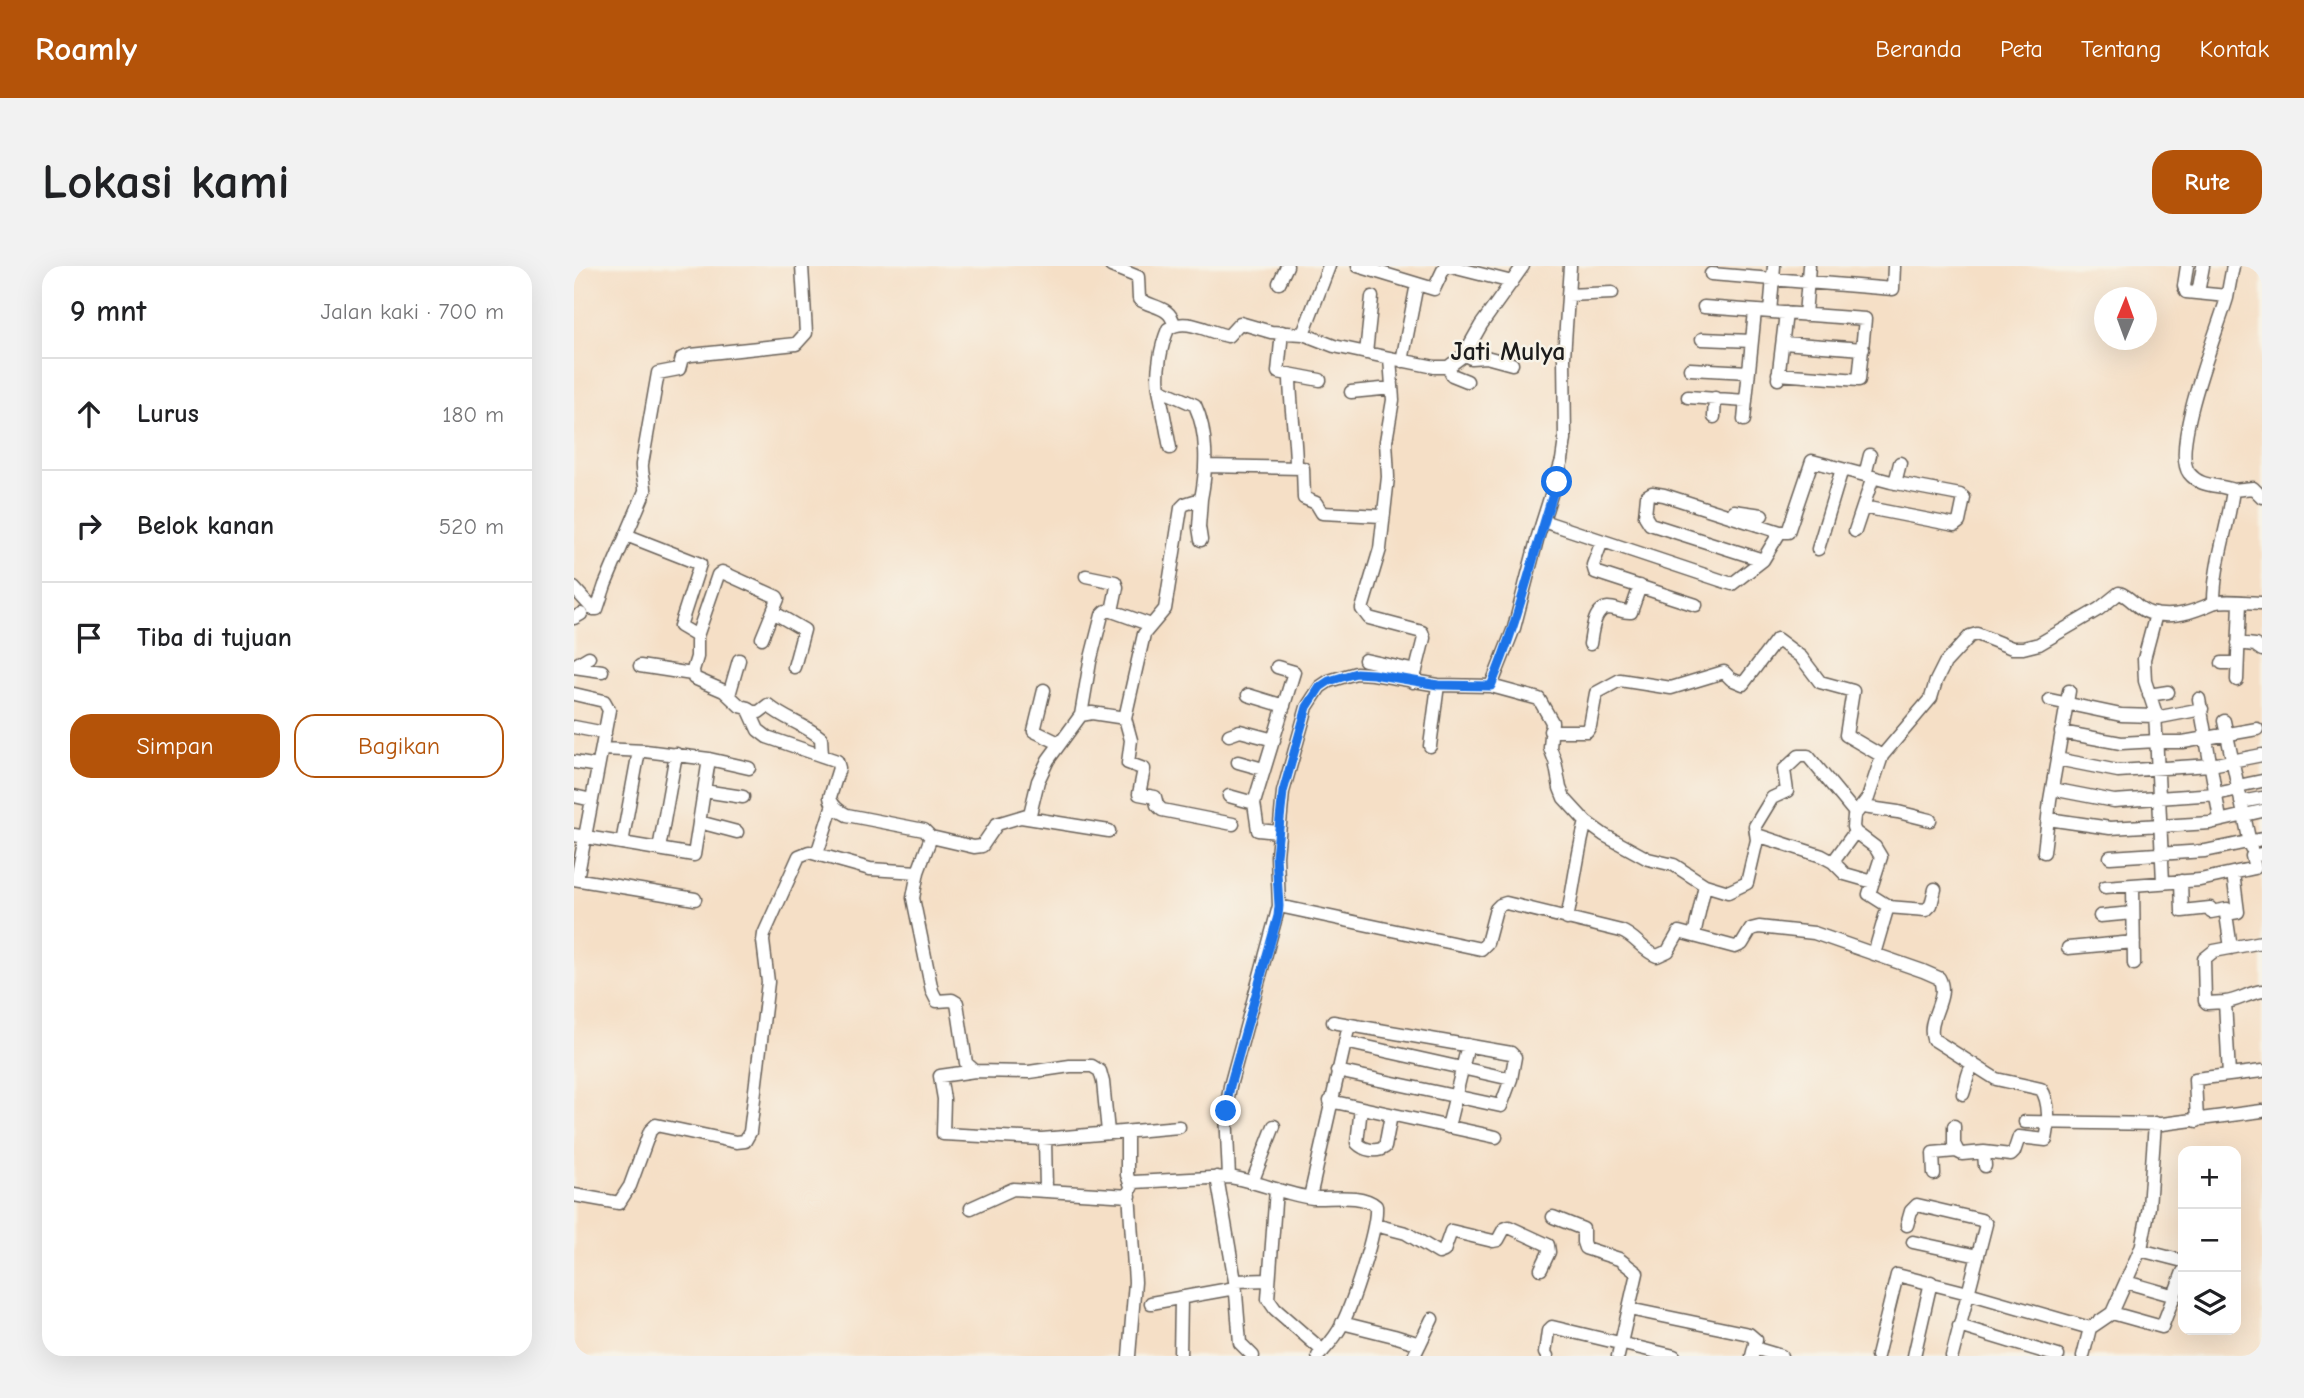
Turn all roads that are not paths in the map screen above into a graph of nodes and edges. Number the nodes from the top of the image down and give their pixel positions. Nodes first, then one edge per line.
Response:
1 (802, 266) edge
2 (1111, 266) edge
3 (1287, 266) edge
4 (1329, 266) edge
5 (1358, 266) edge
6 (1446, 266) edge
7 (1523, 266) edge
8 (1570, 266) edge
9 (1809, 266) edge
10 (1894, 266) edge
11 (2187, 266) edge
12 (2203, 266) edge
13 (2233, 266) edge
14 (1774, 272) edge
15 (1711, 274) dead end
16 (1512, 282) junction
17 (1808, 282) junction
18 (1279, 283) dead end
19 (1417, 284) junction
20 (1612, 293) dead end
21 (2198, 293) junction
22 (1568, 295) junction
23 (2227, 296) junction
24 (1372, 297) dead end
25 (1704, 307) dead end
26 (1755, 311) junction
27 (1770, 312) junction
28 (1786, 313) junction
29 (1805, 315) junction
30 (1174, 325) junction
31 (1282, 332) junction
32 (1303, 334) junction
33 (1702, 339) dead end
34 (1752, 341) junction
35 (1783, 343) junction
36 (1863, 349) junction
37 (1366, 353) junction
38 (1464, 355) junction
39 (1396, 360) junction
40 (1511, 364) dead end
41 (1448, 367) junction
42 (1690, 369) dead end
43 (1749, 372) junction
44 (1290, 375) junction
45 (1320, 380) dead end
46 (1467, 381) dead end
47 (1392, 388) junction
48 (1159, 390) junction
49 (1351, 391) dead end
50 (1688, 397) dead end
51 (1715, 398) junction
52 (1746, 401) junction
53 (1714, 417) dead end
54 (1744, 420) dead end
55 (1170, 448) dead end
56 (1870, 455) dead end
57 (1900, 463) dead end
58 (1206, 466) junction
59 (1296, 467) junction
60 (1842, 469) junction
61 (1869, 476) junction
62 (1895, 483) junction
63 (2233, 490) junction
64 (2262, 498) edge
65 (1201, 499) junction
66 (1863, 507) junction
67 (1382, 516) junction
68 (1543, 521) junction
69 (1855, 531) dead end
70 (1780, 532) junction
71 (626, 535) junction
72 (1201, 540) dead end
73 (1602, 541) junction
74 (1818, 549) dead end
75 (1763, 560) junction
76 (1086, 576) dead end
77 (1640, 586) junction
78 (574, 589) edge
79 (2214, 602) junction
80 (2240, 603) junction
81 (2262, 603) edge
82 (1696, 605) dead end
83 (1112, 611) junction
84 (773, 612) junction
85 (2156, 614) junction
86 (1374, 624) dead end
87 (1151, 625) junction
88 (697, 636) junction
89 (762, 638) dead end
90 (1424, 638) junction
91 (2238, 643) junction
92 (1590, 644) dead end
93 (2262, 650) edge
94 (589, 657) dead end
95 (739, 660) dead end
96 (1365, 660) dead end
97 (2222, 663) dead end
98 (2237, 663) junction
99 (574, 666) edge
100 (640, 666) dead end
101 (794, 667) dead end
102 (1277, 667) dead end
103 (601, 671) dead end
104 (692, 674) junction
105 (1414, 677) junction
106 (2237, 680) dead end
107 (1438, 685) junction
108 (1491, 686) junction
109 (1044, 690) dead end
110 (2168, 692) dead end
111 (574, 694) edge
112 (729, 695) junction
113 (1248, 695) dead end
114 (2149, 695) junction
115 (2068, 697) junction
116 (2050, 700) dead end
117 (1284, 706) junction
118 (751, 712) junction
119 (1081, 715) junction
120 (2155, 717) junction
121 (1125, 718) junction
122 (574, 727) edge
123 (2226, 728) junction
124 (2257, 729) dead end
125 (1550, 731) junction
126 (2061, 732) junction
127 (604, 733) junction
128 (1229, 735) dead end
129 (2207, 738) junction
130 (1274, 740) junction
131 (2157, 742) junction
132 (1059, 743) junction
133 (1430, 746) dead end
134 (602, 748) junction
135 (639, 751) junction
136 (676, 754) junction
137 (822, 755) junction
138 (2262, 755) edge
139 (1882, 756) junction
140 (709, 759) junction
141 (2057, 759) junction
142 (2233, 761) junction
143 (574, 762) edge
144 (1238, 762) dead end
145 (2211, 765) junction
146 (598, 766) junction
147 (749, 768) dead end
148 (2159, 768) junction
149 (1263, 769) junction
150 (2262, 781) edge
151 (2052, 789) junction
152 (704, 791) junction
153 (2216, 794) junction
154 (574, 796) edge
155 (1229, 796) dead end
156 (743, 797) dead end
157 (2160, 798) junction
158 (2241, 798) junction
159 (2262, 798) edge
160 (592, 800) junction
161 (1254, 803) junction
162 (833, 804) junction
163 (1859, 810) junction
164 (2262, 811) edge
165 (1021, 817) junction
166 (2048, 819) junction
167 (2220, 819) junction
168 (1930, 820) dead end
169 (699, 822) junction
170 (1586, 822) junction
171 (1233, 824) dead end
172 (2161, 825) junction
173 (1109, 831) dead end
174 (737, 832) dead end
175 (1278, 832) junction
176 (1855, 832) junction
177 (1758, 835) junction
178 (580, 836) edge
179 (931, 837) junction
180 (2256, 841) edge
181 (622, 843) junction
182 (659, 849) junction
183 (2044, 852) dead end
184 (2162, 854) junction
185 (817, 855) junction
186 (2257, 855) edge
187 (2110, 857) dead end
188 (1833, 862) junction
189 (918, 872) junction
190 (2233, 873) junction
191 (576, 879) edge
192 (2180, 881) junction
193 (1872, 882) junction
194 (2163, 883) junction
195 (1705, 885) junction
196 (2133, 886) junction
197 (2105, 887) dead end
198 (1935, 890) dead end
199 (695, 900) dead end
200 (1279, 906) junction
201 (1888, 907) junction
202 (2133, 913) junction
203 (2228, 914) junction
204 (2100, 916) dead end
205 (1567, 919) junction
206 (1694, 935) junction
207 (2134, 942) junction
208 (2262, 942) edge
209 (2068, 948) dead end
210 (2231, 948) junction
211 (1874, 954) junction
212 (2134, 964) dead end
213 (2262, 992) edge
214 (2225, 1002) junction
215 (1333, 1022) dead end
216 (1349, 1025) junction
217 (1345, 1042) junction
218 (1468, 1045) junction
219 (1973, 1064) junction
220 (1461, 1068) junction
221 (975, 1071) junction
222 (1337, 1071) junction
223 (2262, 1071) edge
224 (2229, 1075) junction
225 (1511, 1079) junction
226 (1964, 1094) dead end
227 (1454, 1098) junction
228 (1330, 1101) junction
229 (1361, 1108) junction
230 (2262, 1111) edge
231 (1391, 1115) junction
232 (2048, 1121) junction
233 (2197, 1121) junction
234 (2025, 1122) dead end
235 (2155, 1124) junction
236 (1274, 1126) dead end
237 (1954, 1126) dead end
238 (1179, 1127) dead end
239 (1448, 1127) junction
240 (1108, 1132) junction
241 (1127, 1132) junction
242 (1496, 1137) dead end
243 (1045, 1139) junction
244 (1956, 1151) junction
245 (1984, 1152) junction
246 (1985, 1166) dead end
247 (1934, 1174) dead end
248 (1223, 1177) junction
249 (1253, 1180) junction
250 (1046, 1189) junction
251 (1276, 1189) junction
252 (1130, 1191) junction
253 (574, 1195) edge
254 (1310, 1198) junction
255 (971, 1208) dead end
256 (1553, 1217) dead end
257 (1375, 1225) junction
258 (1907, 1225) dead end
259 (1913, 1242) dead end
260 (2141, 1249) junction
261 (1978, 1256) junction
262 (2178, 1260) edge
263 (1541, 1269) dead end
264 (1269, 1280) junction
265 (1931, 1282) junction
266 (2126, 1282) junction
267 (1235, 1285) junction
268 (2178, 1287) edge
269 (1968, 1293) junction
270 (2175, 1296) junction
271 (1181, 1299) junction
272 (1151, 1303) dead end
273 (1629, 1308) junction
274 (2112, 1313) junction
275 (1432, 1319) dead end
276 (1342, 1324) junction
277 (1959, 1326) junction
278 (2090, 1328) junction
279 (1417, 1350) edge
280 (1620, 1350) edge
281 (1753, 1352) edge
282 (1321, 1353) edge
283 (1129, 1356) edge
284 (1180, 1356) edge
285 (1253, 1356) edge
286 (1547, 1356) edge
287 (1674, 1356) edge
288 (1782, 1356) edge
289 (1877, 1356) edge
290 (1914, 1356) edge
291 (1952, 1356) edge
292 (2058, 1356) edge
293 (2083, 1356) edge

1 - 71 street
2 - 30 street
3 - 18 street
4 - 32 street
5 - 19 street
6 - 16 street
6 - 19 street
7 - 16 street
8 - 22 street
9 - 17 street
10 - 17 street
11 - 21 street
12 - 21 street
13 - 23 street
14 - 15 street
14 - 17 street
14 - 27 street
16 - 38 street
17 - 29 street
19 - 39 street
20 - 22 street
21 - 23 street
22 - 68 street
23 - 63 street
24 - 37 street
25 - 26 street
26 - 27 street
26 - 34 street
27 - 28 street
28 - 29 street
28 - 35 street
29 - 36 street
30 - 31 street
30 - 48 street
31 - 32 street
31 - 44 street
32 - 37 street
33 - 34 street
34 - 43 street
35 - 36 street
35 - 36 street
37 - 39 street
38 - 40 street
38 - 41 street
39 - 41 street
39 - 47 street
41 - 46 street
42 - 43 street
43 - 52 street
44 - 45 street
44 - 59 street
47 - 49 street
47 - 67 street
48 - 55 street
48 - 58 street
50 - 51 street
51 - 52 street
51 - 53 street
52 - 54 street
56 - 61 street
57 - 62 street
58 - 59 street
58 - 65 street
59 - 67 street
60 - 61 street
60 - 70 street
60 - 74 street
61 - 62 street
61 - 66 street
62 - 66 street
63 - 64 street
63 - 79 street
65 - 72 street
65 - 87 street
66 - 69 street
67 - 90 street
68 - 73 street
68 - 108 street
70 - 75 street
70 - 75 street
71 - 78 street
71 - 88 street
73 - 75 street
73 - 77 street
76 - 83 street
77 - 82 street
77 - 92 street
79 - 80 street
79 - 85 street
80 - 81 street
80 - 91 street
83 - 87 street
83 - 119 street
84 - 88 street
84 - 89 street
84 - 101 street
85 - 114 street
85 - 139 street
86 - 90 street
87 - 121 street
88 - 104 street
90 - 105 street
91 - 93 street
91 - 98 street
94 - 99 street
95 - 112 street
96 - 105 street
97 - 98 street
98 - 106 street
99 - 103 street
100 - 104 street
102 - 117 street
104 - 112 street
105 - 107 street
105 - 175 street
107 - 108 street
107 - 133 street
108 - 125 street
109 - 132 street
110 - 114 street
111 - 127 street
112 - 118 street
113 - 117 street
114 - 120 street
115 - 116 street
115 - 120 street
115 - 126 street
117 - 130 street
118 - 137 street
118 - 137 street
119 - 121 street
119 - 132 street
120 - 129 street
120 - 131 street
121 - 171 street
122 - 127 street
123 - 124 street
123 - 129 street
123 - 142 street
125 - 139 street
125 - 170 street
126 - 131 street
126 - 141 street
127 - 134 street
128 - 130 street
129 - 131 street
129 - 145 street
130 - 149 street
131 - 148 street
132 - 165 street
134 - 135 street
134 - 146 street
135 - 136 street
135 - 181 street
136 - 140 street
136 - 182 street
137 - 162 street
138 - 142 street
139 - 163 street
140 - 147 street
140 - 152 street
141 - 148 street
141 - 151 street
142 - 145 street
142 - 158 street
143 - 146 street
144 - 149 street
145 - 148 street
145 - 153 street
146 - 160 street
148 - 157 street
149 - 161 street
150 - 158 street
151 - 157 street
151 - 166 street
152 - 156 street
152 - 169 street
153 - 157 street
153 - 158 street
153 - 167 street
154 - 160 street
155 - 161 street
157 - 172 street
158 - 159 street
158 - 164 street
158 - 167 street
158 - 180 street
160 - 178 street
161 - 175 street
162 - 179 street
162 - 185 street
163 - 168 street
163 - 176 street
163 - 177 street
165 - 173 street
165 - 179 street
166 - 172 street
166 - 183 street
167 - 172 street
169 - 174 street
169 - 182 street
170 - 195 street
170 - 205 street
172 - 184 street
175 - 200 street
176 - 188 street
176 - 193 street
177 - 188 street
177 - 195 street
178 - 181 street
178 - 191 street
179 - 189 street
180 - 184 street
180 - 186 street
181 - 182 street
184 - 187 street
184 - 194 street
185 - 189 street
185 - 253 street
186 - 190 street
188 - 193 street
189 - 221 street
190 - 192 street
190 - 203 street
191 - 199 street
192 - 194 street
192 - 203 street
193 - 201 street
194 - 196 street
195 - 206 street
196 - 197 street
196 - 202 street
198 - 201 street
200 - 205 street
200 - 248 street
201 - 211 street
202 - 204 street
202 - 207 street
203 - 210 street
205 - 206 street
206 - 211 street
207 - 209 street
207 - 212 street
208 - 210 street
210 - 214 street
211 - 219 street
213 - 214 street
214 - 224 street
215 - 216 street
216 - 217 street
216 - 218 street
217 - 220 street
217 - 222 street
218 - 220 street
218 - 225 street
219 - 226 street
219 - 232 street
220 - 225 street
220 - 227 street
221 - 240 street
221 - 243 street
222 - 227 street
222 - 228 street
223 - 224 street
224 - 233 street
225 - 227 street
227 - 239 street
228 - 229 street
228 - 254 street
229 - 231 street
229 - 231 street
230 - 233 street
231 - 239 street
232 - 234 street
232 - 235 street
232 - 245 street
233 - 235 street
235 - 260 street
236 - 249 street
237 - 244 street
238 - 241 street
239 - 242 street
240 - 241 street
240 - 243 street
241 - 252 street
243 - 250 street
244 - 245 street
244 - 247 street
245 - 246 street
248 - 249 street
248 - 252 street
248 - 267 street
249 - 251 street
250 - 252 street
250 - 255 street
251 - 254 street
251 - 264 street
252 - 283 street
254 - 257 street
256 - 273 street
257 - 263 street
257 - 276 street
258 - 261 street
259 - 261 street
260 - 262 street
260 - 266 street
261 - 269 street
264 - 267 street
264 - 282 street
265 - 269 street
265 - 289 street
265 - 290 street
266 - 270 street
266 - 274 street
267 - 271 street
267 - 285 street
268 - 270 street
269 - 277 street
269 - 278 street
270 - 274 street
271 - 272 street
271 - 284 street
273 - 280 street
273 - 281 street
274 - 278 street
275 - 279 street
276 - 279 street
276 - 282 street
277 - 291 street
277 - 292 street
278 - 293 street
280 - 286 street
280 - 287 street
281 - 288 street

